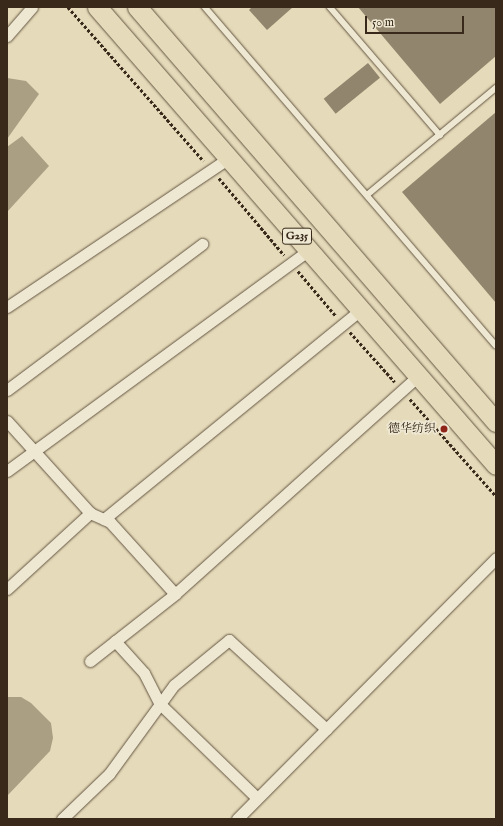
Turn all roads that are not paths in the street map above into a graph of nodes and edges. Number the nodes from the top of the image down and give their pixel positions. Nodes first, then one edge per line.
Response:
1 (32, 7) edge
2 (97, 7) edge
3 (137, 7) edge
4 (205, 7) edge
5 (330, 7) edge
6 (7, 36) edge
7 (496, 88) edge
8 (440, 135) junction
9 (228, 158) junction
10 (367, 195) junction
11 (202, 244) dead end
12 (309, 250) junction
13 (7, 307) edge
14 (360, 310) junction
15 (496, 345) edge
16 (418, 376) junction
17 (7, 390) edge
18 (7, 421) edge
19 (496, 422) edge
20 (33, 449) junction
21 (496, 465) edge
22 (7, 472) edge
23 (90, 513) junction
24 (104, 519) junction
25 (496, 558) edge
26 (7, 589) edge
27 (175, 594) junction
28 (115, 641) junction
29 (90, 661) dead end
30 (160, 704) junction
31 (326, 730) junction
32 (257, 798) junction
33 (62, 819) edge
34 (237, 819) edge

1 - 6 street
2 - 9 highway, G235
3 - 19 highway, G235
4 - 10 lane
5 - 8 lane
7 - 8 lane
8 - 10 lane
9 - 12 highway, G235
9 - 13 street
10 - 15 lane
11 - 17 street
12 - 14 highway, G235
12 - 20 street
14 - 16 highway, G235
14 - 24 street
16 - 21 highway, G235
16 - 27 street
18 - 20 street
20 - 22 street
20 - 23 street
23 - 24 street
23 - 26 street
24 - 27 street
25 - 31 street
27 - 28 street
28 - 29 street
28 - 30 street
30 - 31 street
30 - 32 street
30 - 33 street
31 - 32 street
32 - 34 street

